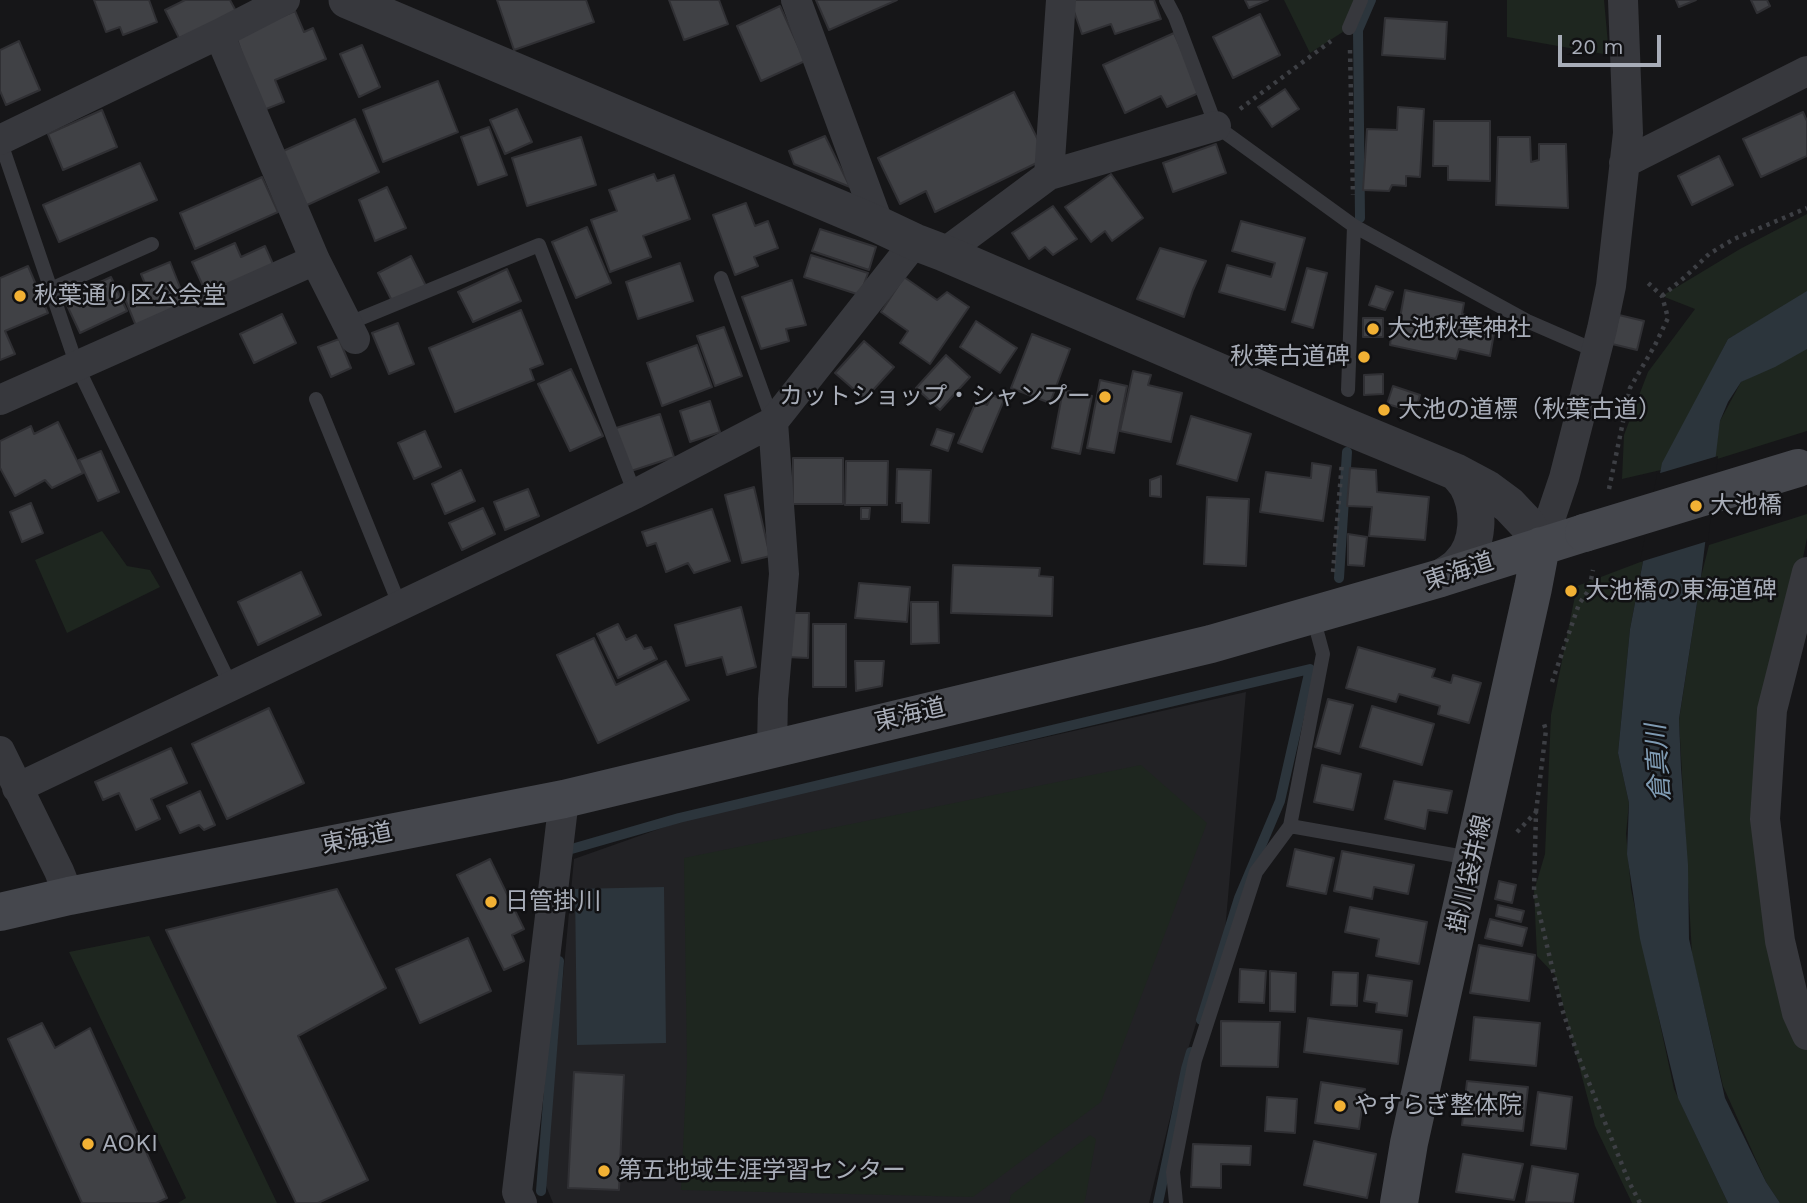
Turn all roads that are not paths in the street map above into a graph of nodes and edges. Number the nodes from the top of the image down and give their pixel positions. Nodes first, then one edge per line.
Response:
1 (285, 0) edge
2 (347, 0) edge
3 (796, 0) edge
4 (1061, 0) edge
5 (1166, 0) edge
6 (1362, 0) edge
7 (1623, 0) edge
8 (1349, 28) road end
9 (219, 34) junction
10 (1807, 71) edge
11 (1216, 126) junction
12 (0, 140) edge
13 (1624, 163) junction
14 (1049, 175) junction
15 (879, 225) junction
16 (1354, 226) junction
17 (152, 244) dead end
18 (929, 247) junction
19 (315, 260) junction
20 (721, 278) dead end
21 (51, 289) junction
22 (351, 331) joint
23 (1596, 351) junction
24 (77, 366) junction
25 (1348, 390) dead end
26 (316, 399) dead end
27 (0, 400) edge
28 (773, 422) junction
29 (1803, 467) edge
30 (1456, 472) junction
31 (635, 494) junction
32 (1541, 546) junction
33 (1807, 572) edge
34 (1441, 578) junction
35 (400, 606) junction
36 (1313, 616) junction
37 (231, 686) junction
38 (772, 748) junction
39 (0, 751) edge
40 (17, 788) junction
41 (564, 799) junction
42 (1290, 827) junction
43 (1473, 858) junction
44 (69, 896) junction
45 (0, 912) edge
46 (1807, 1035) edge
47 (522, 1203) edge
48 (1176, 1203) edge
49 (1399, 1203) edge

1 - 9 street
2 - 15 street
3 - 15 street
4 - 14 street
5 - 11 lane
6 - 8 lane
7 - 13 street
9 - 12 street
9 - 19 street
10 - 13 street
11 - 14 street
11 - 16 lane
12 - 21 lane
13 - 23 street
14 - 18 street
15 - 18 street
16 - 23 lane
16 - 25 lane
17 - 21 lane
18 - 28 street
18 - 30 street
19 - 22 street
19 - 24 street
20 - 28 lane
21 - 24 lane
22 - 31 lane
23 - 32 street
24 - 27 street
24 - 37 lane
26 - 35 lane
28 - 31 street
28 - 38 street
29 - 32 main road, 東海道, bridge
30 - 32 street
30 - 34 street
31 - 35 street
32 - 34 main road, 東海道
32 - 43 main road, 掛川袋井線
33 - 46 street
34 - 36 main road, 東海道
35 - 37 street
36 - 38 main road, 東海道
36 - 42 lane
37 - 40 street
38 - 41 main road, 東海道
39 - 40 street
40 - 44 street
41 - 44 main road, 東海道
41 - 47 street
42 - 43 lane
42 - 48 lane
43 - 49 main road, 掛川袋井線
44 - 45 main road, 東海道

